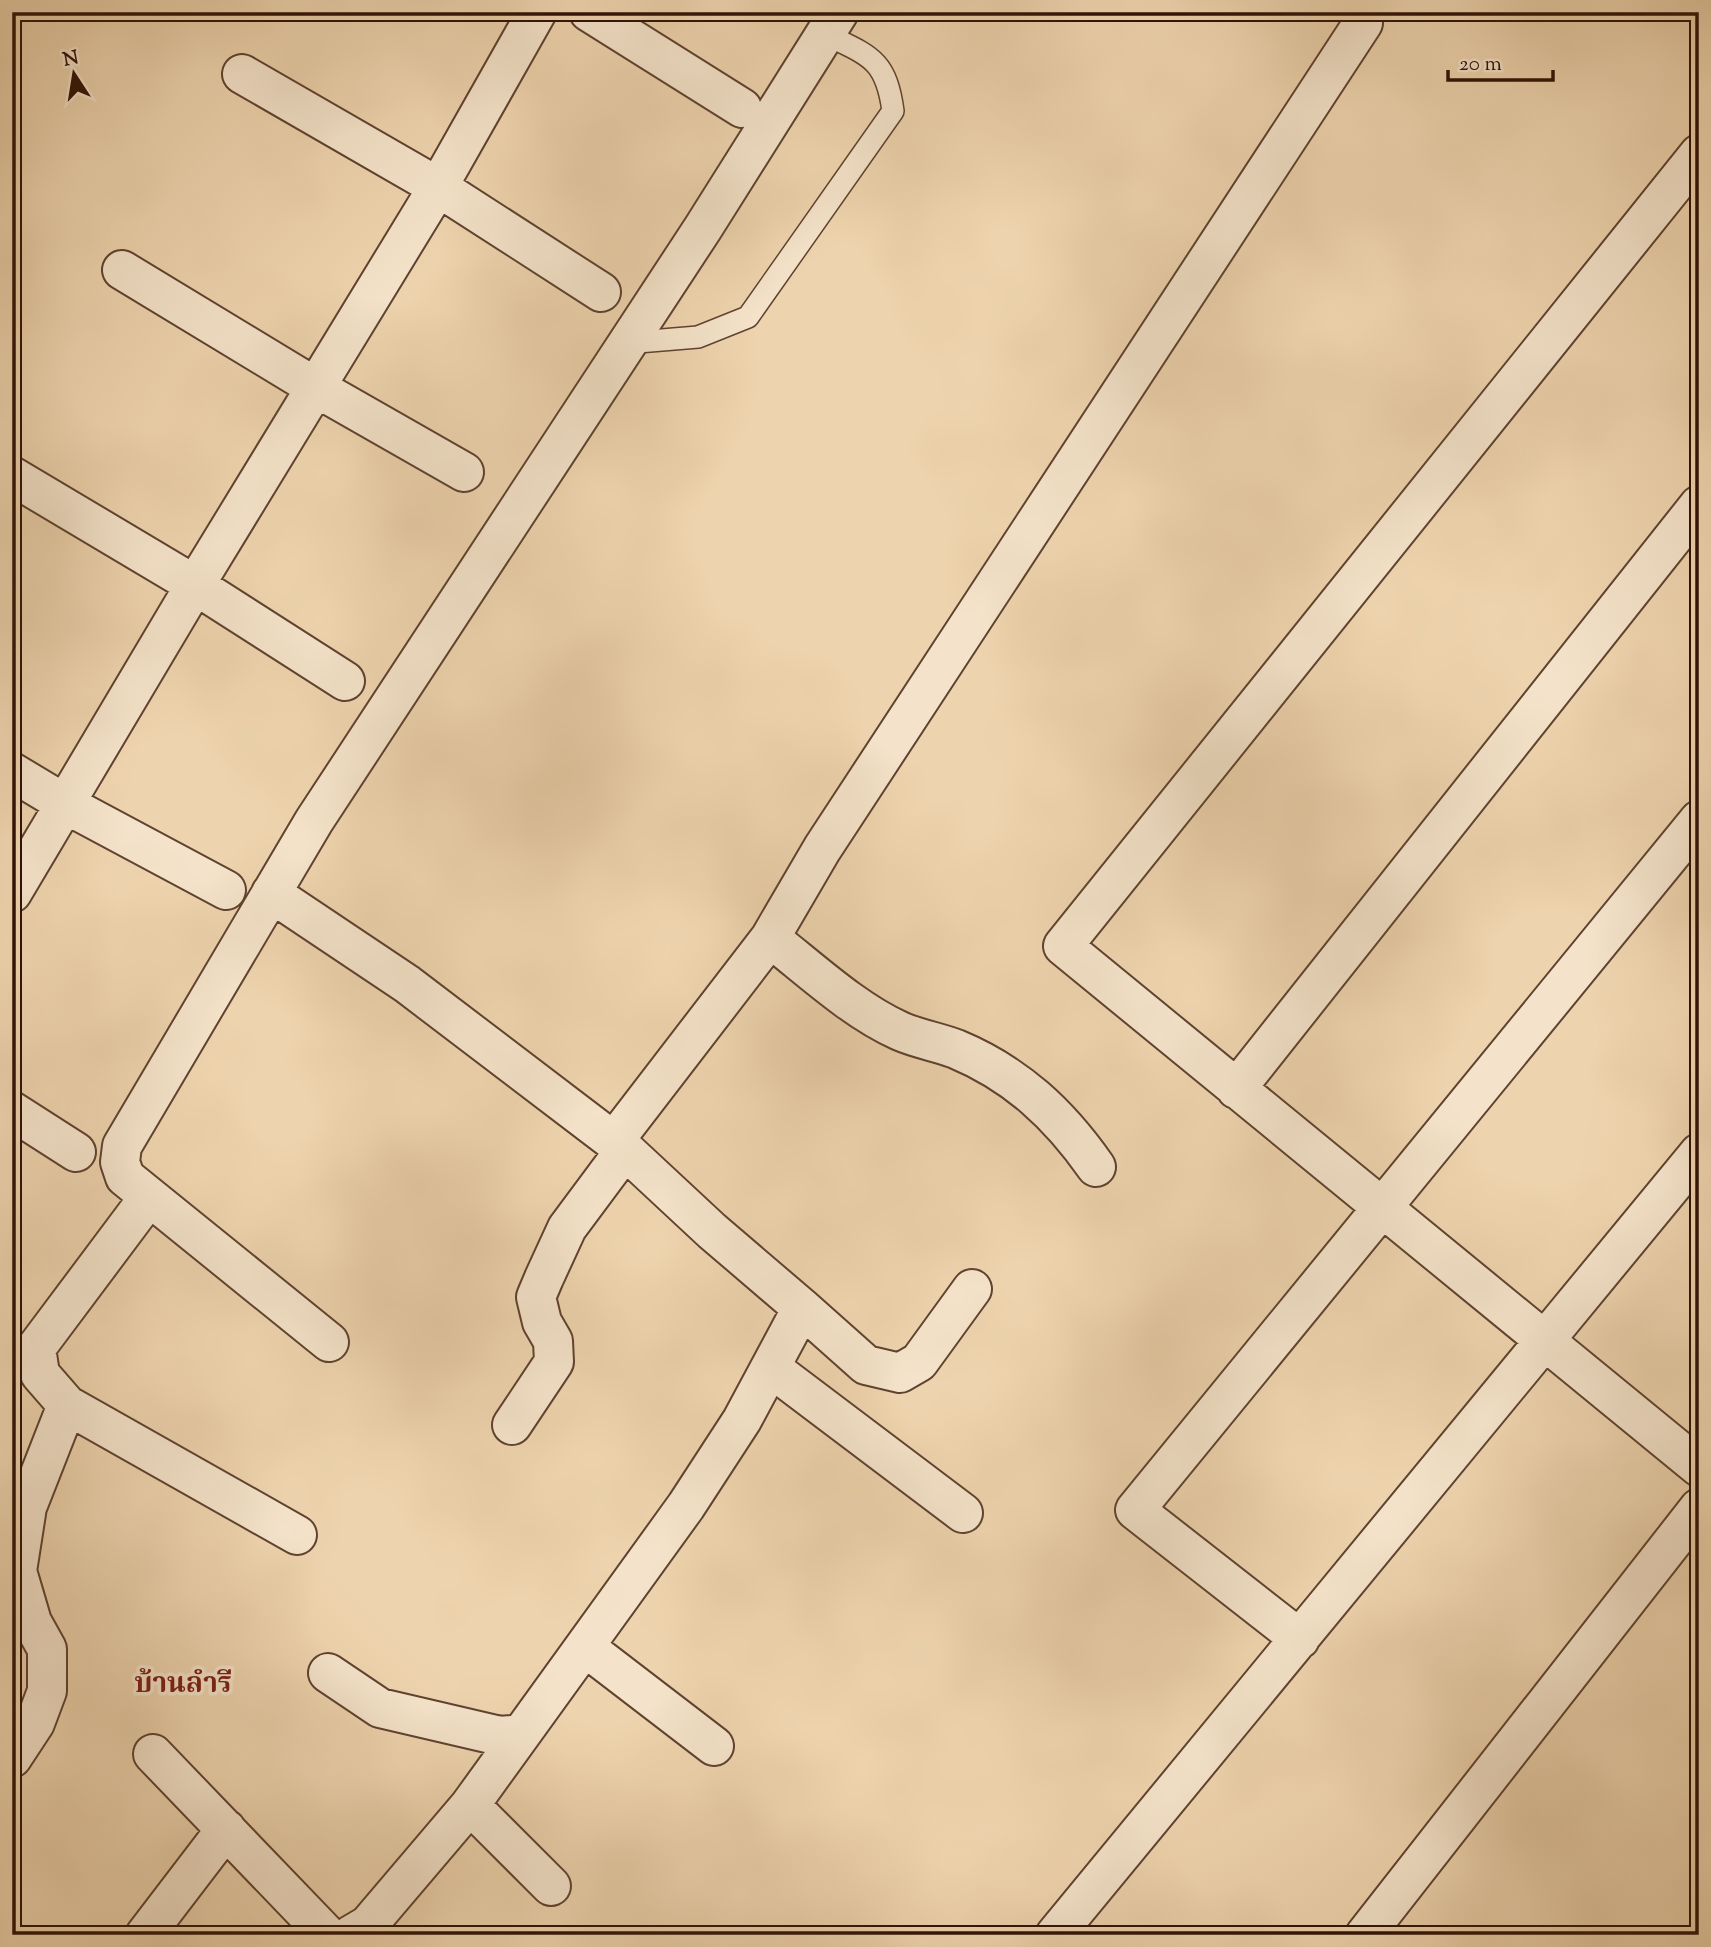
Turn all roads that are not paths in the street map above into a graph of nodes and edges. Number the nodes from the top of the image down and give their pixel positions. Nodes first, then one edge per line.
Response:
1 (537, 12) edge
2 (589, 12) edge
3 (832, 23) edge
4 (1363, 23) dead end
5 (242, 74) dead end
6 (742, 107) dead end
7 (1699, 154) edge
8 (438, 187) junction
9 (122, 270) dead end
10 (601, 292) dead end
11 (626, 343) junction
12 (315, 387) junction
13 (464, 472) dead end
14 (12, 476) edge
15 (1699, 505) edge
16 (195, 585) junction
17 (345, 681) dead end
18 (12, 772) edge
19 (67, 805) junction
20 (1699, 820) edge
21 (226, 890) dead end
22 (12, 893) edge
23 (271, 893) junction
24 (770, 938) junction
25 (1236, 1088) junction
26 (12, 1111) edge
27 (620, 1145) junction
28 (76, 1152) dead end
29 (1699, 1153) edge
30 (1096, 1167) dead end
31 (149, 1197) junction
32 (1382, 1208) junction
33 (972, 1289) dead end
34 (802, 1308) junction
35 (1544, 1341) junction
36 (329, 1342) dead end
37 (771, 1368) junction
38 (67, 1405) junction
39 (512, 1425) dead end
40 (1699, 1467) edge
41 (1699, 1508) edge
42 (963, 1513) dead end
43 (297, 1535) dead end
44 (1300, 1639) junction
45 (585, 1647) junction
46 (328, 1673) dead end
47 (521, 1734) junction
48 (714, 1746) dead end
49 (153, 1754) dead end
50 (12, 1758) edge
51 (470, 1805) junction
52 (226, 1829) junction
53 (551, 1886) dead end
54 (145, 1935) edge
55 (327, 1935) edge
56 (351, 1935) edge
57 (1055, 1935) edge
58 (1364, 1935) edge

1 - 8 street
2 - 6 street
3 - 11 street
3 - 11 lane
4 - 24 street
5 - 8 street
7 - 25 street
8 - 10 street
8 - 12 street
9 - 12 street
11 - 23 street
12 - 13 street
12 - 16 street
14 - 16 street
15 - 25 street
16 - 17 street
16 - 19 street
18 - 19 street
19 - 21 street
19 - 22 street
20 - 32 street
23 - 27 street
23 - 31 street
24 - 27 street
24 - 30 street
25 - 32 street
26 - 28 street
27 - 34 street
27 - 39 street
29 - 35 street
31 - 36 street
31 - 38 street
32 - 35 street
32 - 44 street
33 - 34 street
34 - 37 street
35 - 40 street
35 - 44 street
37 - 42 street
37 - 45 street
38 - 43 street
38 - 50 street
41 - 58 street
44 - 57 street
45 - 47 street
45 - 48 street
46 - 47 street
47 - 51 street
49 - 52 street
51 - 53 street
51 - 56 street
52 - 54 street
52 - 55 street

